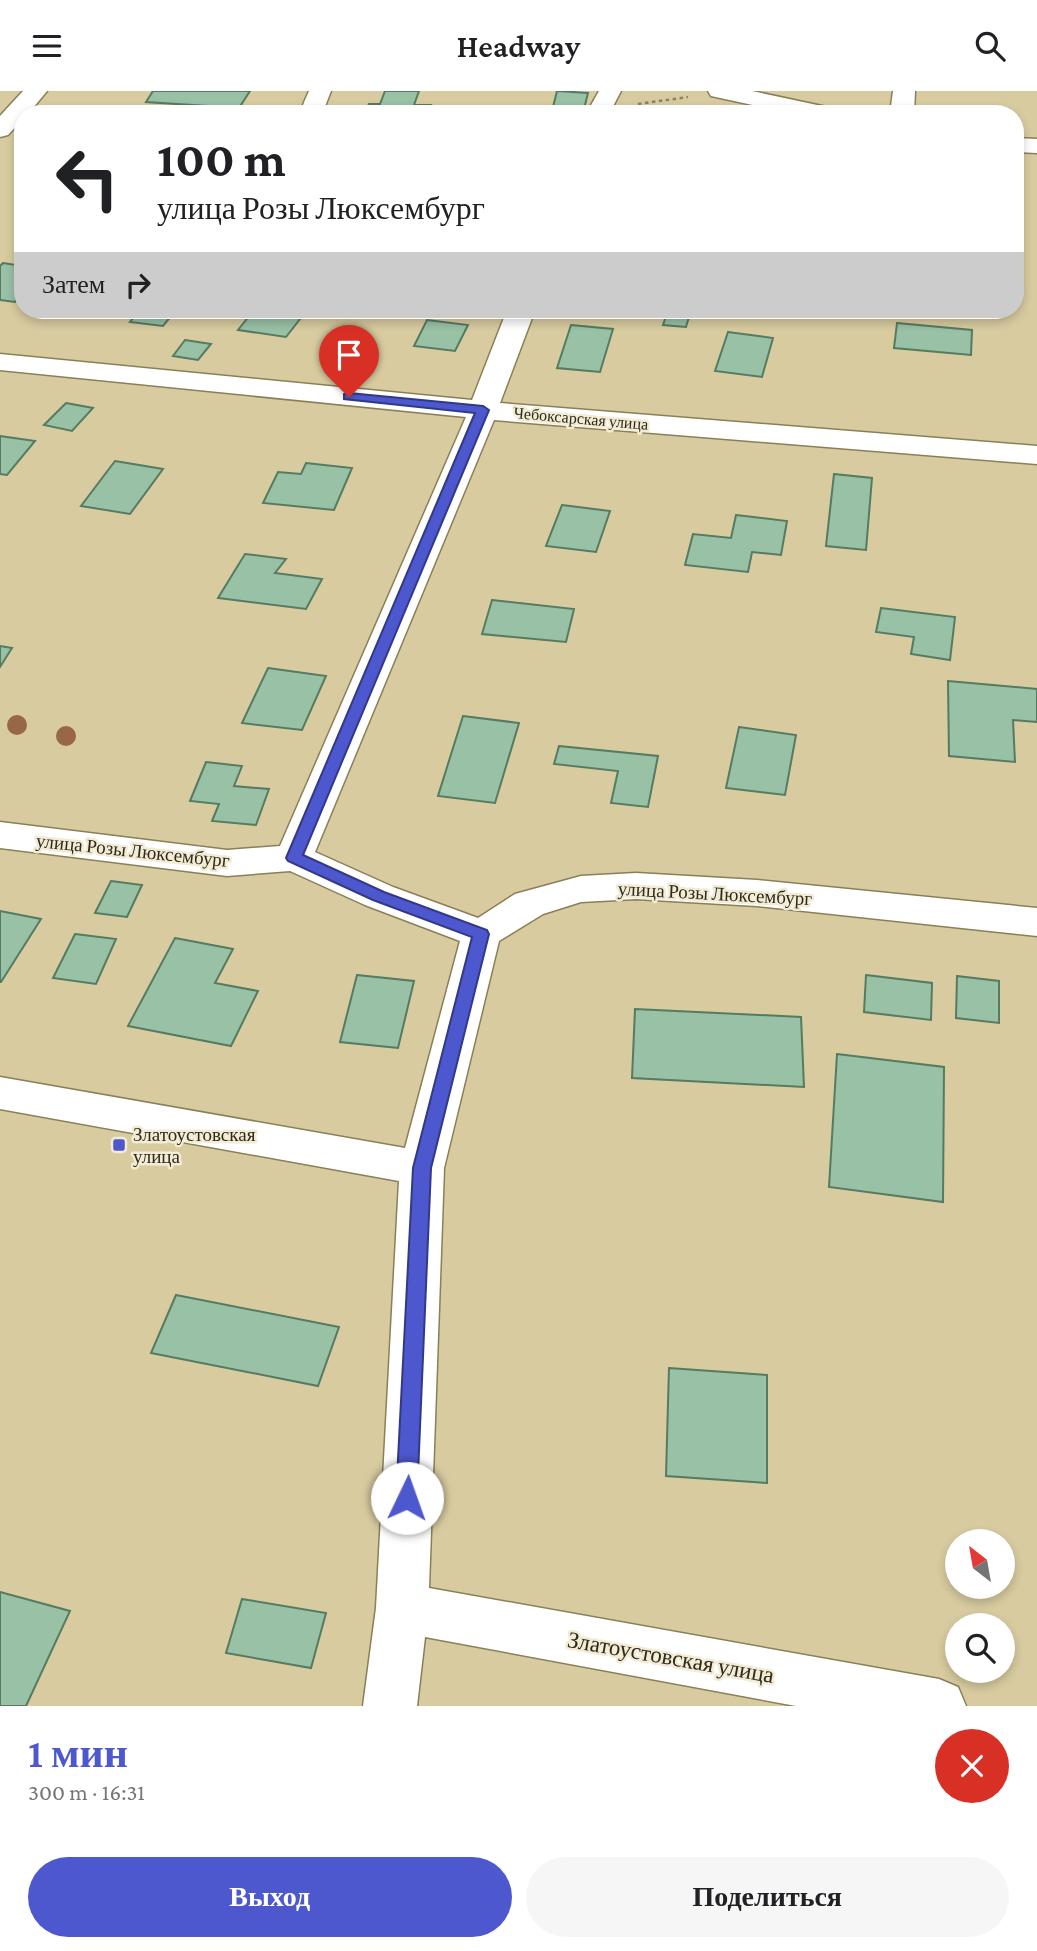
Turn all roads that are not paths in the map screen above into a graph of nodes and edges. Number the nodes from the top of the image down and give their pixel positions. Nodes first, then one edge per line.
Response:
1 (36, 91) edge
2 (708, 94) edge
3 (23, 105) edge
4 (774, 105) edge
5 (14, 115) edge
6 (0, 130) edge
7 (518, 319) edge
8 (0, 362) edge
9 (483, 410) junction
10 (1037, 455) edge
11 (0, 835) edge
12 (294, 858) junction
13 (1037, 922) edge
14 (481, 934) junction
15 (0, 1093) edge
16 (422, 1168) junction
17 (402, 1608) junction
18 (390, 1706) edge
19 (939, 1706) edge

1 - 3 street
2 - 4 street
5 - 6 street
7 - 9 street
8 - 9 street, Чебоксарская улица
9 - 10 street, Чебоксарская улица
9 - 12 street
11 - 12 street, улица Розы Люксембург
12 - 14 street, улица Розы Люксембург
13 - 14 street, улица Розы Люксембург
14 - 16 street
15 - 16 street
16 - 17 street
17 - 18 street
17 - 19 street, Златоустовская улица

